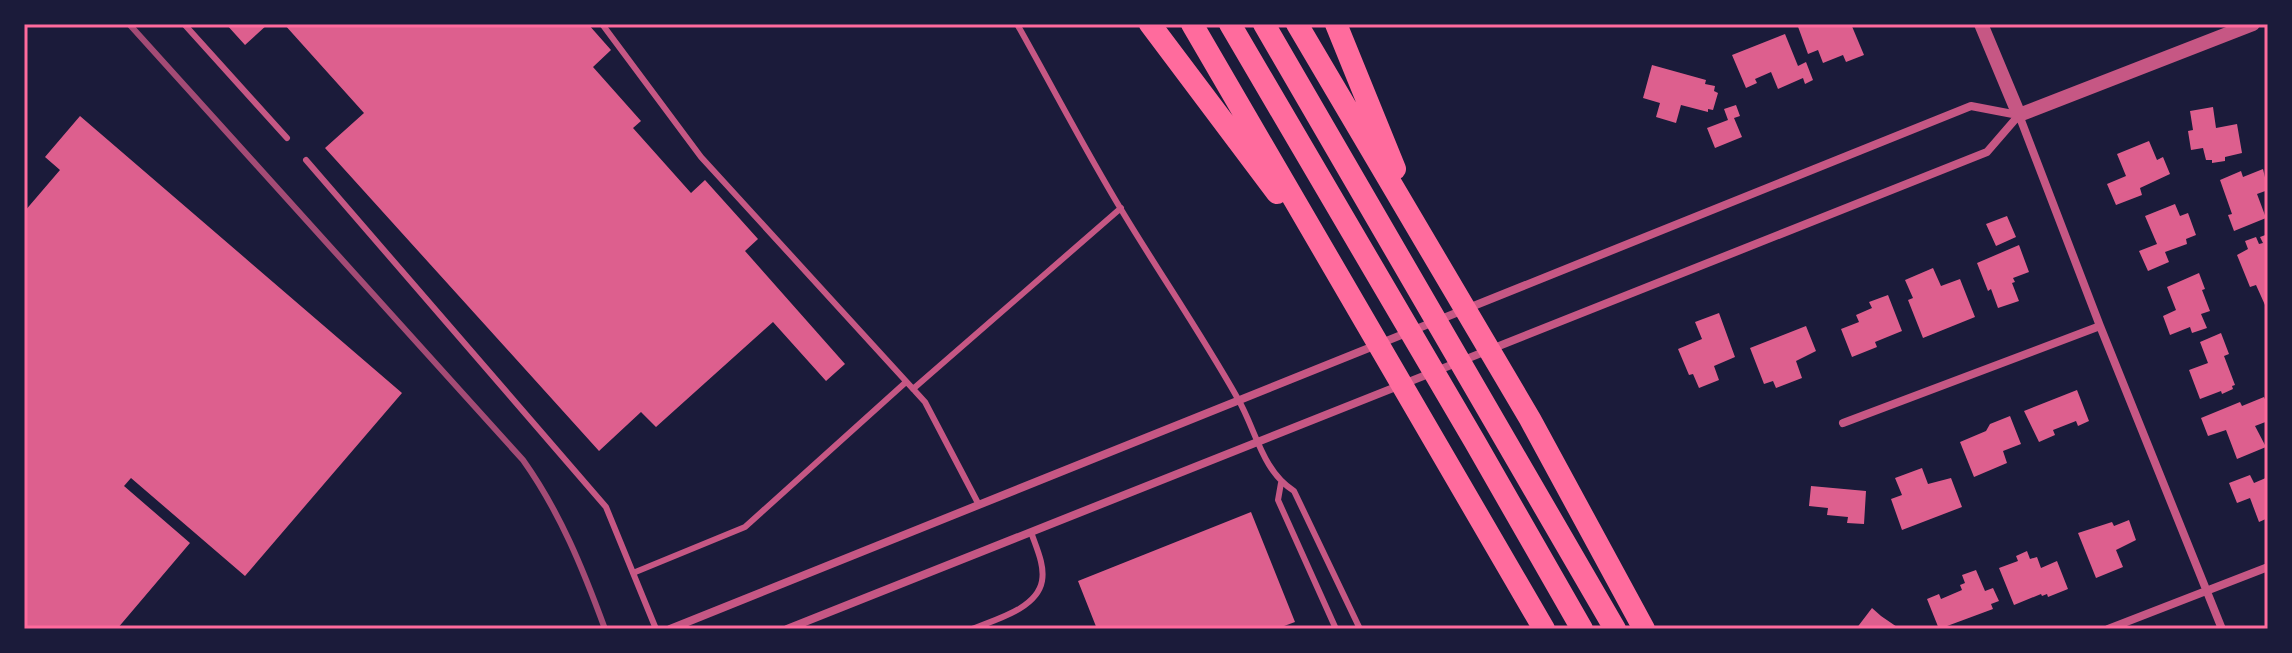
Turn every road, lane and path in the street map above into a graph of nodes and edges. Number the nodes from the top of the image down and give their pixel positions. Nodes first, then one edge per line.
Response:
1 (184, 24) edge
2 (602, 24) edge
3 (1017, 24) edge
4 (1150, 24) edge
5 (1192, 24) edge
6 (1230, 24) edge
7 (1264, 24) edge
8 (1297, 24) edge
9 (1336, 24) edge
10 (1981, 24) edge
11 (2253, 24) edge
12 (2019, 115) junction
13 (287, 138) dead end
14 (306, 160) dead end
15 (1121, 208) junction
16 (1425, 244) junction
17 (1338, 273) junction
18 (2100, 326) junction
19 (906, 382) junction
20 (913, 389) junction
21 (1240, 401) junction
22 (1843, 423) dead end
23 (1257, 442) junction
24 (1281, 483) junction
25 (979, 505) junction
26 (1031, 532) junction
27 (2268, 567) edge
28 (633, 573) junction
29 (2208, 591) junction
30 (656, 629) edge
31 (670, 629) edge
32 (787, 629) edge
33 (972, 629) edge
34 (1336, 629) edge
35 (1360, 629) edge
36 (1544, 629) edge
37 (1582, 629) edge
38 (1615, 629) edge
39 (1644, 629) edge
40 (2108, 629) edge
41 (2222, 629) edge

1 - 13 lane
2 - 19 lane
3 - 15 lane
4 - 17 highway
5 - 17 highway
6 - 37 highway
7 - 38 highway
8 - 16 highway
9 - 16 highway
10 - 12 street
11 - 12 street
12 - 18 street
12 - 21 street
12 - 23 street
14 - 28 lane
15 - 20 lane
15 - 21 lane
16 - 39 highway
17 - 36 highway
18 - 22 street
18 - 29 street
19 - 20 lane
19 - 28 lane
20 - 25 lane
21 - 23 lane
21 - 25 street
23 - 24 lane
23 - 26 street
24 - 34 lane
24 - 35 lane
25 - 31 street
26 - 32 street
26 - 33 lane
27 - 29 street
28 - 30 lane
29 - 40 street
29 - 41 street

